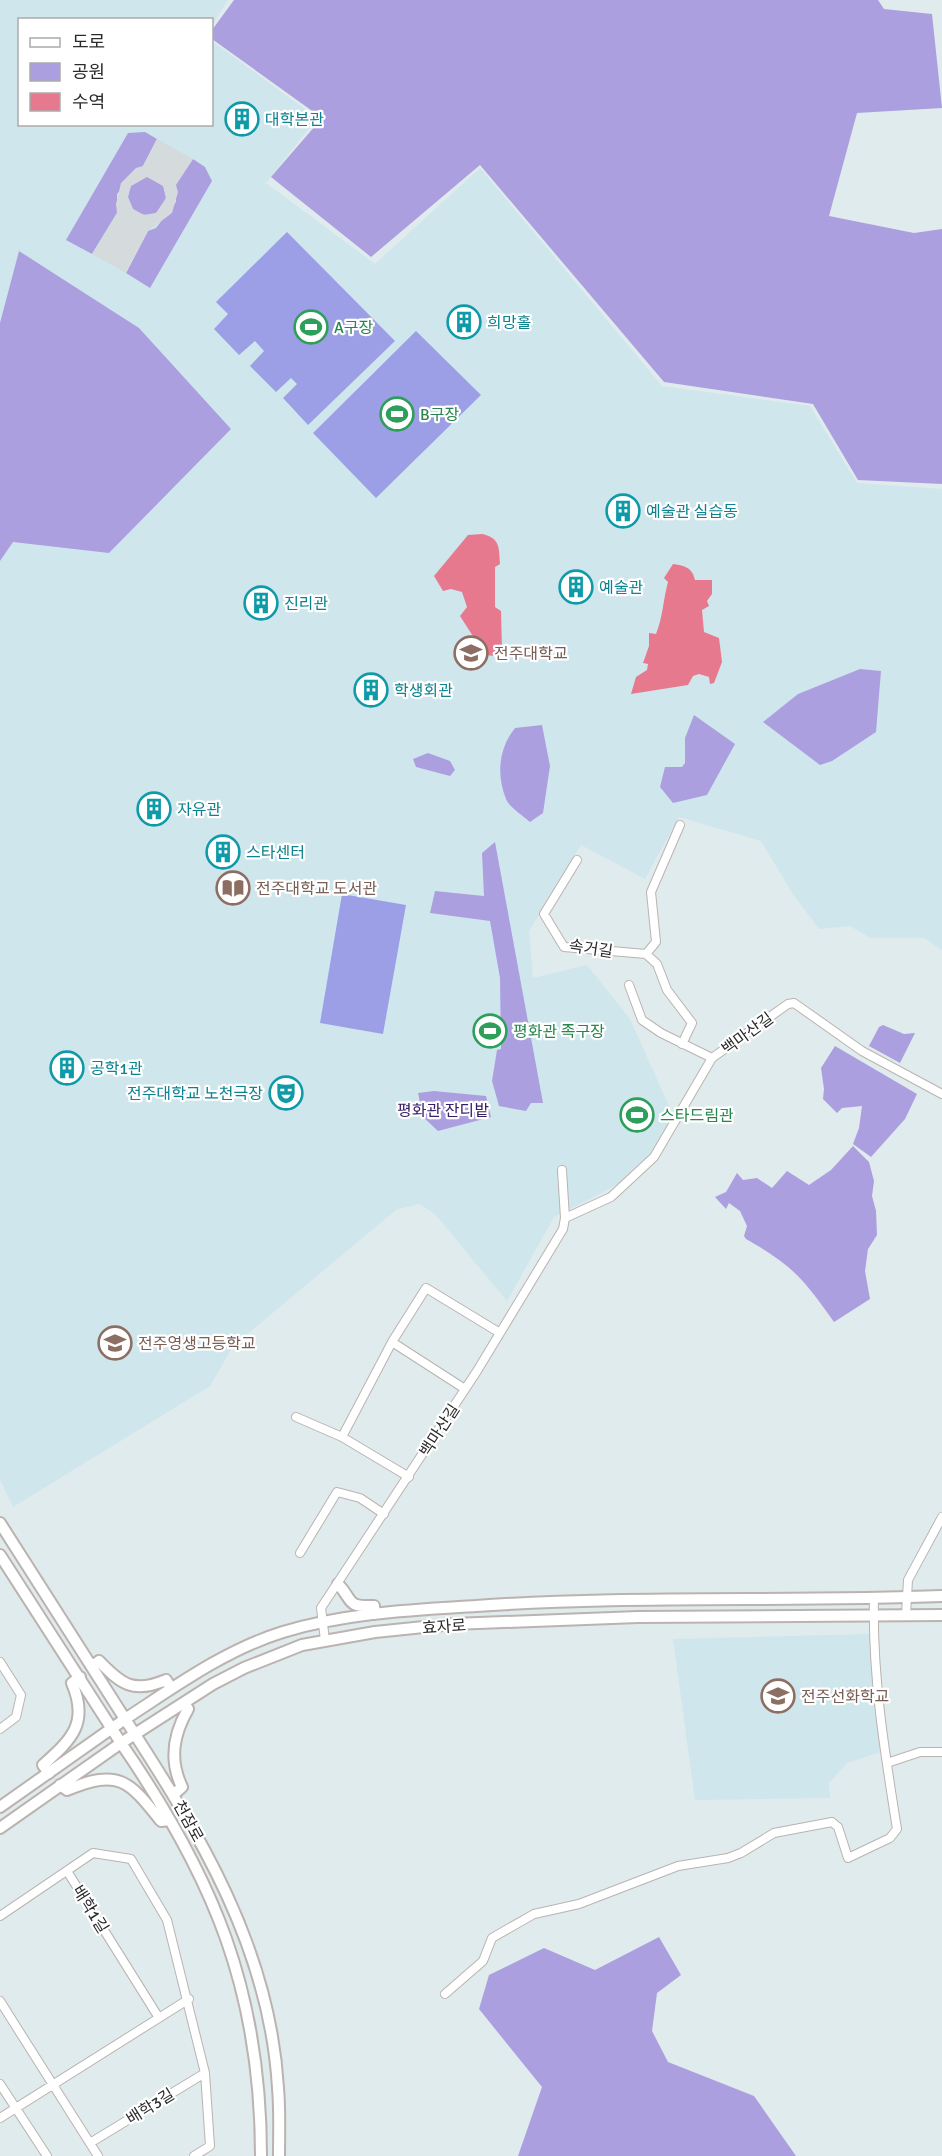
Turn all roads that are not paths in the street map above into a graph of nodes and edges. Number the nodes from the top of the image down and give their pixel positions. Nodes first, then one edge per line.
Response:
1 (681, 825) dead end
2 (577, 860) dead end
3 (646, 954) junction
4 (629, 985) dead end
5 (682, 1044) junction
6 (712, 1058) junction
7 (942, 1094) edge
8 (562, 1170) dead end
9 (565, 1218) junction
10 (500, 1333) junction
11 (392, 1342) junction
12 (465, 1389) junction
13 (296, 1417) dead end
14 (342, 1437) junction
15 (409, 1477) junction
16 (384, 1514) junction
17 (942, 1516) edge
18 (0, 1523) edge
19 (300, 1553) dead end
20 (0, 1555) edge
21 (338, 1584) junction
22 (942, 1596) edge
23 (905, 1597) junction
24 (874, 1598) junction
25 (375, 1614) junction
26 (906, 1614) junction
27 (873, 1615) junction
28 (942, 1615) edge
29 (322, 1623) junction
30 (325, 1640) junction
31 (0, 1662) edge
32 (92, 1666) junction
33 (80, 1677) junction
34 (171, 1688) junction
35 (184, 1703) junction
36 (125, 1719) junction
37 (111, 1728) junction
38 (0, 1729) edge
39 (134, 1733) junction
40 (121, 1743) junction
41 (942, 1752) edge
42 (887, 1763) junction
43 (50, 1773) junction
44 (60, 1785) junction
45 (174, 1794) junction
46 (0, 1807) edge
47 (170, 1820) junction
48 (0, 1828) edge
49 (67, 1871) junction
50 (0, 1916) edge
51 (445, 1994) dead end
52 (189, 1999) junction
53 (0, 2001) edge
54 (159, 2018) junction
55 (205, 2073) junction
56 (0, 2084) edge
57 (54, 2085) junction
58 (16, 2108) junction
59 (0, 2118) edge
60 (90, 2143) junction
61 (47, 2156) edge
62 (98, 2156) edge
63 (194, 2156) edge
64 (261, 2156) edge
65 (279, 2156) edge

1 - 3 street
2 - 3 street, 속거길
3 - 5 street
4 - 5 street
5 - 6 street
6 - 7 street, 백마산길
6 - 9 street, 백마산길
8 - 9 street, 백마산길
9 - 10 street, 백마산길
10 - 11 street
10 - 12 street, 백마산길
11 - 12 street
11 - 14 street
12 - 15 street, 백마산길
13 - 14 street
14 - 15 street
15 - 16 street, 백마산길
16 - 19 street
16 - 21 street, 백마산길
17 - 23 street
18 - 32 main road, 천잠로
20 - 33 main road, 천잠로
21 - 25 main road
21 - 29 street, 백마산길
22 - 23 main road, 효자로
23 - 24 main road, 효자로
23 - 26 street
24 - 25 main road, 효자로
24 - 27 street
25 - 29 main road, 효자로
26 - 27 main road, 효자로
26 - 28 main road, 효자로
27 - 30 main road, 효자로
27 - 42 street
29 - 30 street, 백마산길
29 - 34 main road, 효자로
30 - 35 main road, 효자로
31 - 38 street
32 - 34 main road
32 - 36 main road, 천잠로
33 - 37 main road, 천잠로
33 - 43 main road
34 - 36 main road, 효자로
35 - 39 main road, 효자로
35 - 45 main road
36 - 37 main road, 효자로
36 - 39 main road, 천잠로
37 - 40 main road, 천잠로
37 - 43 main road, 효자로
39 - 40 main road, 효자로
39 - 45 main road, 천잠로
40 - 44 main road, 효자로
40 - 47 main road, 천잠로
41 - 42 street
42 - 51 street
43 - 46 main road, 효자로
44 - 47 main road
44 - 48 main road, 효자로
45 - 65 main road, 천잠로
47 - 64 main road, 천잠로
49 - 50 street, 배학1길
49 - 52 street, 배학1길
49 - 54 street, 배학1길
52 - 54 street
52 - 55 street
53 - 57 street
54 - 57 street
55 - 60 street, 배학3길
55 - 63 street
56 - 58 street
57 - 58 street
57 - 60 street
58 - 59 street
58 - 61 street
60 - 62 street

